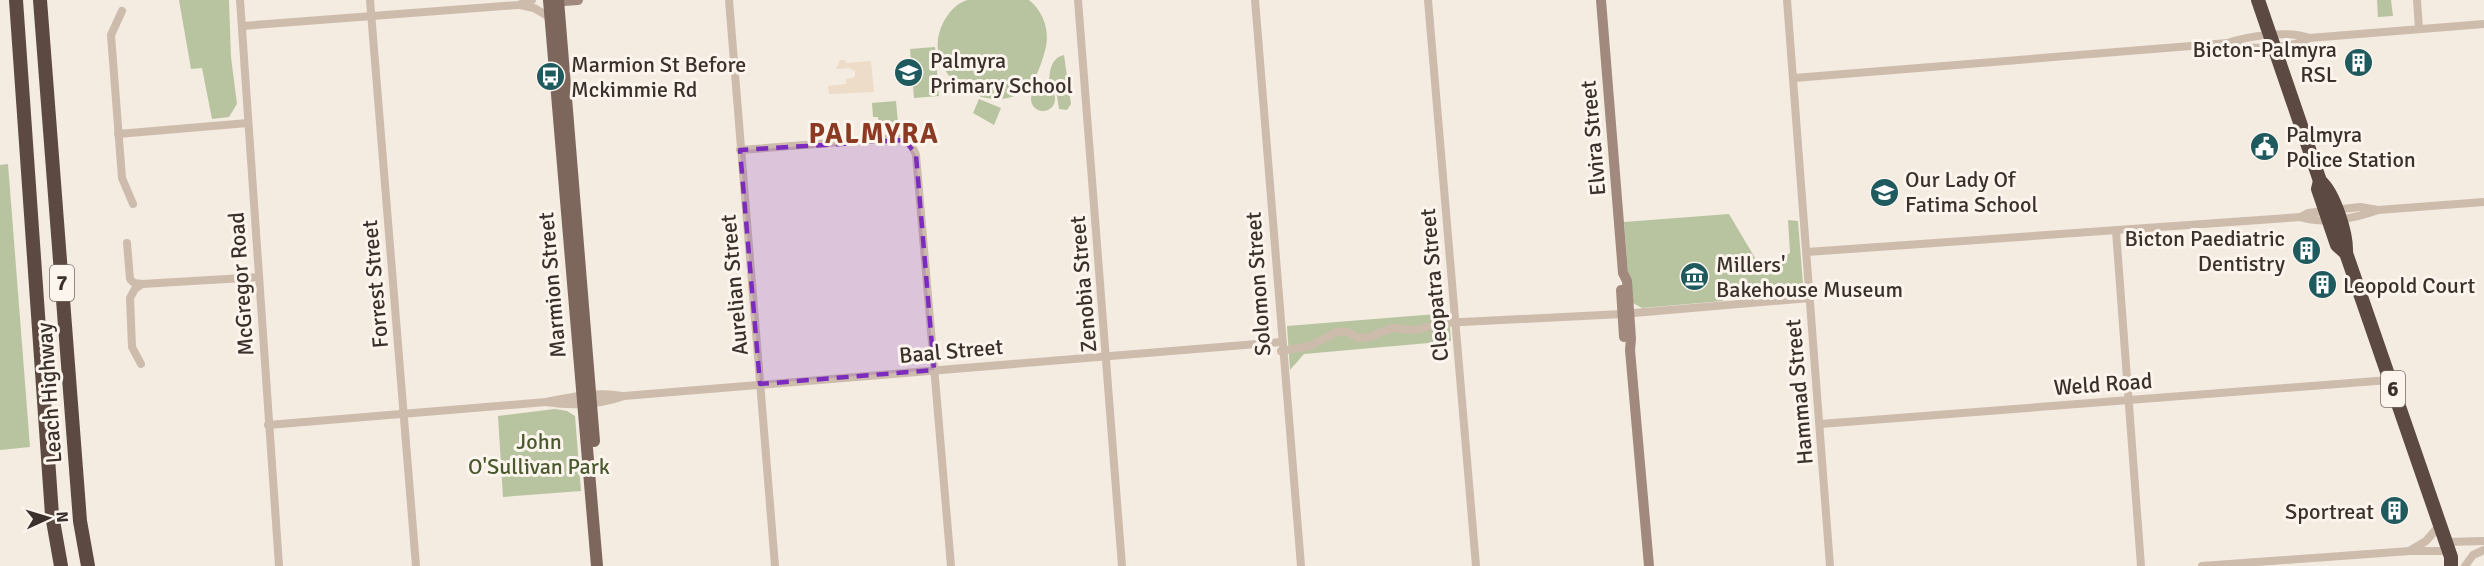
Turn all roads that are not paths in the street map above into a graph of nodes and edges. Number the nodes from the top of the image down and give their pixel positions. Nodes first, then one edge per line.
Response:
1 (15, 0) edge
2 (40, 0) edge
3 (240, 0) edge
4 (369, 0) edge
5 (532, 0) edge
6 (578, 0) edge
7 (729, 0) edge
8 (1078, 0) edge
9 (1255, 0) edge
10 (1428, 0) edge
11 (1601, 0) edge
12 (1787, 0) edge
13 (2258, 0) edge
14 (2417, 0) edge
15 (554, 1) edge
16 (518, 5) junction
17 (122, 11) dead end
18 (371, 17) junction
19 (551, 18) junction
20 (2484, 24) edge
21 (242, 26) junction
22 (2419, 29) junction
23 (2272, 41) junction
24 (1794, 78) junction
25 (248, 123) junction
26 (118, 134) junction
27 (740, 150) junction
28 (2484, 202) edge
29 (133, 204) dead end
30 (2332, 214) junction
31 (2116, 231) junction
32 (127, 243) dead end
33 (1807, 252) junction
34 (259, 277) junction
35 (142, 284) junction
36 (1810, 298) junction
37 (1626, 314) junction
38 (1455, 322) junction
39 (1281, 342) junction
40 (1281, 351) junction
41 (1107, 356) junction
42 (141, 364) dead end
43 (934, 370) junction
44 (2390, 380) junction
45 (760, 384) junction
46 (587, 400) junction
47 (2129, 400) junction
48 (404, 415) junction
49 (1820, 424) junction
50 (268, 425) junction
51 (2440, 525) junction
52 (2484, 541) edge
53 (2484, 550) edge
54 (2410, 551) junction
55 (2451, 556) edge
56 (62, 566) edge
57 (88, 566) edge
58 (279, 566) edge
59 (416, 566) edge
60 (597, 566) edge
61 (605, 566) edge
62 (775, 566) edge
63 (951, 566) edge
64 (1122, 566) edge
65 (1300, 566) edge
66 (1476, 566) edge
67 (1649, 566) edge
68 (1830, 566) edge
69 (2141, 566) edge
70 (2202, 566) edge
71 (2465, 566) edge

1 - 56 highway, Leach Highway / 7
2 - 57 highway, Leach Highway / 7
3 - 21 street, McGregor Road
4 - 18 street, Forrest Street
5 - 16 street
6 - 15 street
7 - 27 street, Aurelian Street
8 - 41 street, Zenobia Street
9 - 39 street, Solomon Street
10 - 38 street, Cleopatra Street
11 - 37 street, Elvira Street
12 - 24 street, Hammad Street
13 - 23 highway, 6
14 - 22 street
15 - 19 main road, Marmion Street
15 - 46 main road, Marmion Street
16 - 18 street
16 - 19 street
17 - 26 street
18 - 21 street
18 - 48 street, Forrest Street
19 - 46 main road, Marmion Street
20 - 22 street
21 - 25 street, McGregor Road
22 - 23 street
23 - 24 street
23 - 30 highway, 6
24 - 33 street, Hammad Street
25 - 26 street
25 - 34 street, McGregor Road
26 - 29 street
27 - 43 street
27 - 45 street, Aurelian Street
28 - 30 street
30 - 31 street
30 - 44 highway, 6
31 - 33 street
31 - 47 street
32 - 35 street
33 - 36 street, Hammad Street
34 - 35 street
34 - 50 street, McGregor Road
35 - 42 street
36 - 37 street
36 - 49 street, Hammad Street
37 - 38 street
37 - 67 street, Elvira Street
38 - 40 street
38 - 66 street, Cleopatra Street
39 - 40 street, Solomon Street
39 - 41 street, Baal Street
40 - 65 street, Solomon Street
41 - 43 street, Baal Street
41 - 64 street, Zenobia Street
43 - 45 street, Baal Street
43 - 63 street
44 - 47 street, Weld Road
44 - 51 highway, 6
45 - 46 street, Baal Street
45 - 62 street, Aurelian Street
46 - 48 street, Baal Street
46 - 60 main road, Marmion Street
46 - 61 main road, Marmion Street
47 - 49 street, Weld Road
47 - 69 street
48 - 50 street, Baal Street
48 - 59 street, Forrest Street
49 - 68 street, Hammad Street
50 - 58 street, McGregor Road
51 - 54 street
51 - 55 highway, 6
52 - 55 street
53 - 71 street
54 - 55 street
54 - 70 street

